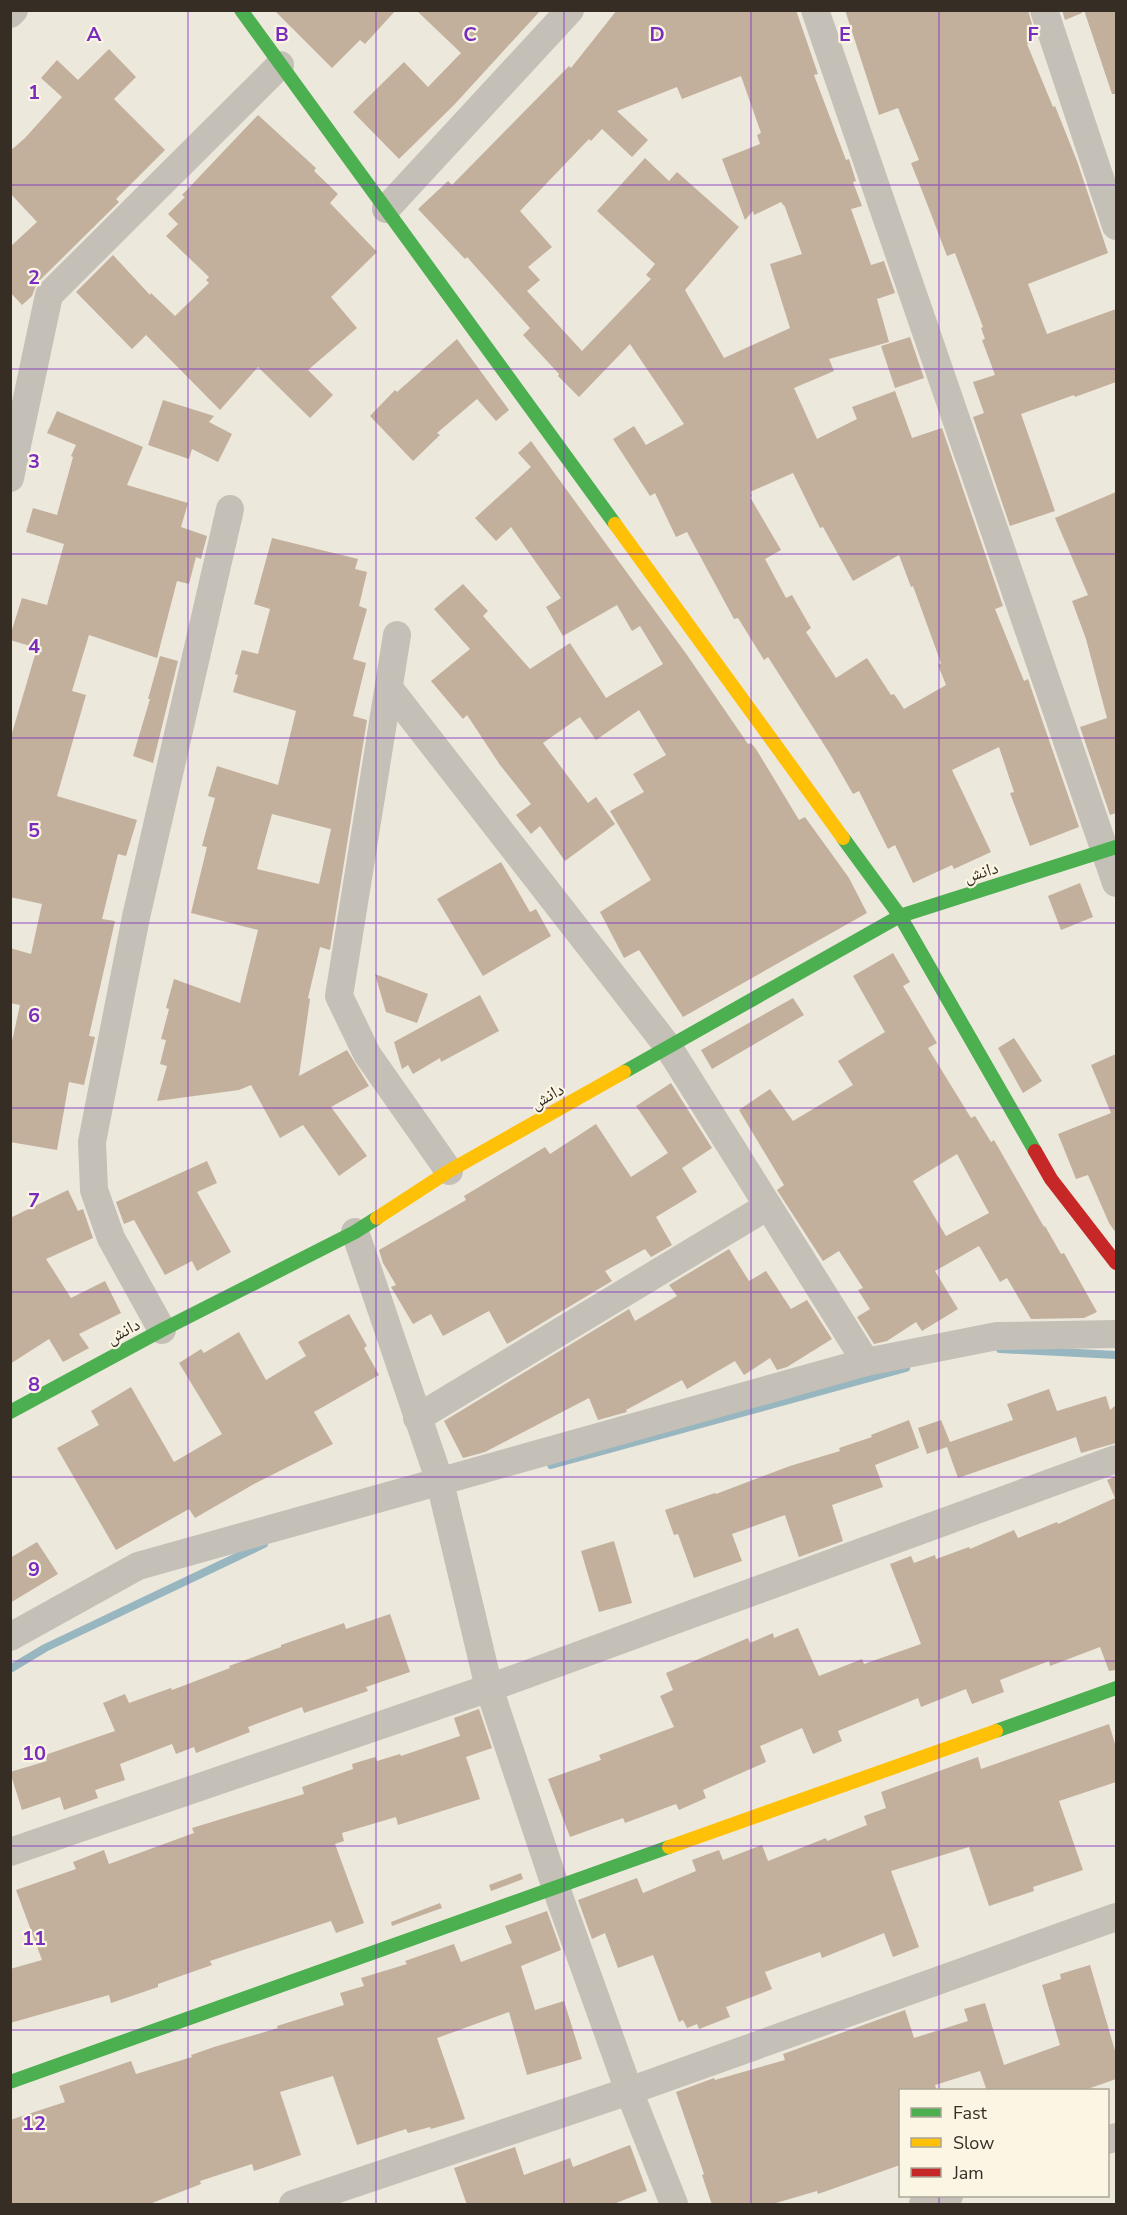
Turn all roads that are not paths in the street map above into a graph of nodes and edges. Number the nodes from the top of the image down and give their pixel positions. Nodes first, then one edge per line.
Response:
1 (241, 10) edge
2 (570, 10) edge
3 (815, 10) edge
4 (1044, 10) edge
5 (280, 64) junction
6 (386, 209) junction
7 (1116, 226) edge
8 (10, 478) edge
9 (230, 509) dead end
10 (397, 635) dead end
11 (389, 688) junction
12 (1111, 849) edge
13 (1116, 883) edge
14 (900, 916) junction
15 (669, 1048) junction
16 (449, 1171) junction
17 (768, 1206) junction
18 (355, 1232) junction
19 (1116, 1263) edge
20 (162, 1330) junction
21 (1116, 1334) edge
22 (866, 1362) junction
23 (10, 1412) edge
24 (417, 1418) junction
25 (1116, 1459) edge
26 (440, 1482) junction
27 (10, 1637) edge
28 (489, 1688) junction
29 (1116, 1688) edge
30 (10, 1852) edge
31 (556, 1888) junction
32 (1116, 1917) edge
33 (10, 2082) edge
34 (629, 2091) junction
35 (946, 2197) edge
36 (293, 2205) edge
37 (674, 2205) edge
38 (923, 2205) edge

1 - 5 street
2 - 6 street
3 - 12 street
4 - 7 street
5 - 6 street
5 - 8 street
6 - 14 street
9 - 20 street
10 - 11 street
11 - 15 street
11 - 16 street
12 - 13 street
12 - 14 street, دانش
14 - 15 street, دانش
14 - 19 street
15 - 16 street, دانش
15 - 17 street
16 - 18 street, دانش
17 - 22 street
17 - 24 street
18 - 20 street, دانش
18 - 24 street
20 - 23 street, دانش
21 - 22 street
22 - 26 street
24 - 26 street
25 - 28 street
26 - 27 street
26 - 28 street
28 - 30 street
28 - 31 street
29 - 31 street
31 - 33 street
31 - 34 street
32 - 34 street
34 - 36 street
34 - 37 street
35 - 38 street

